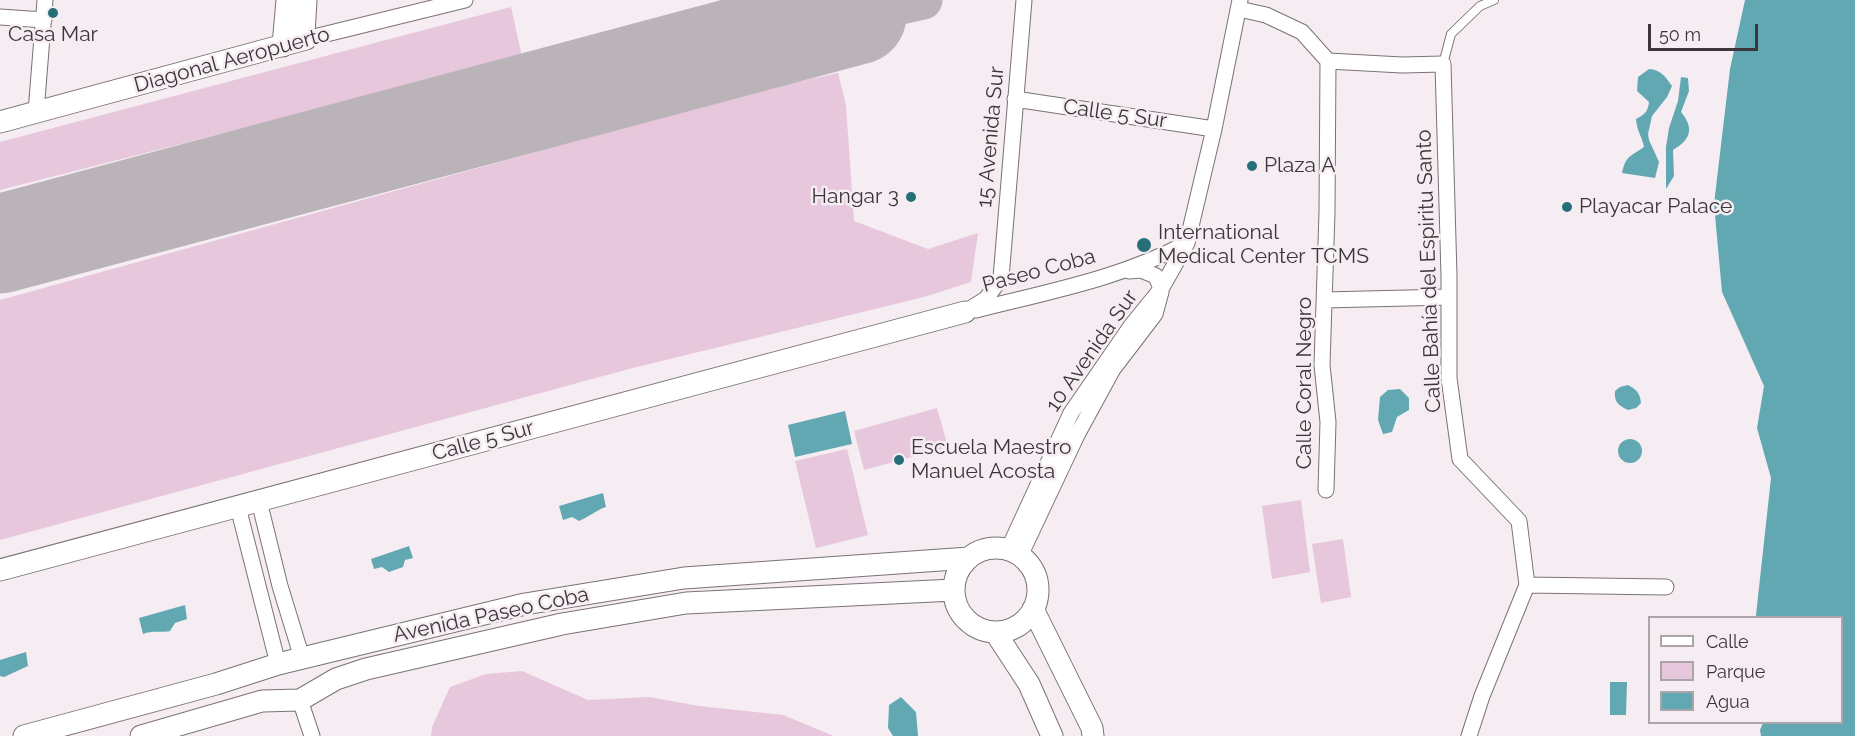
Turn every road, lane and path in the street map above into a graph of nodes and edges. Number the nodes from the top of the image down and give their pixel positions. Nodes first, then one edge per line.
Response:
1 (45, 0) edge
2 (287, 0) edge
3 (306, 0) edge
4 (465, 0) edge
5 (1024, 0) edge
6 (1494, 0) edge
7 (1240, 4) edge
8 (0, 17) edge
9 (44, 20) junction
10 (306, 39) junction
11 (283, 46) junction
12 (1328, 61) junction
13 (1443, 64) junction
14 (1015, 99) junction
15 (36, 112) junction
16 (0, 122) edge
17 (1214, 129) junction
18 (1187, 243) junction
19 (1124, 271) junction
20 (1001, 278) junction
21 (1161, 289) junction
22 (1029, 297) junction
23 (1449, 297) junction
24 (1324, 300) junction
25 (965, 312) junction
26 (1326, 490) dead end
27 (259, 501) junction
28 (238, 507) junction
29 (1014, 553) junction
30 (969, 558) junction
31 (0, 570) edge
32 (1527, 585) junction
33 (1666, 587) dead end
34 (954, 590) junction
35 (1033, 609) junction
36 (995, 632) junction
37 (359, 644) junction
38 (302, 658) junction
39 (278, 664) junction
40 (366, 669) junction
41 (216, 684) junction
42 (300, 700) junction
43 (224, 712) junction
44 (24, 736) edge
45 (141, 736) edge
46 (312, 736) edge
47 (1052, 736) edge
48 (1093, 736) edge
49 (1469, 736) edge

1 - 9 street
2 - 11 main road
3 - 10 main road
4 - 10 street, Diagonal Aeropuerto
5 - 14 street, 15 Avenida Sur
6 - 13 lane
7 - 12 street
7 - 17 street
8 - 9 street
9 - 15 street
10 - 11 main road, Diagonal Aeropuerto
11 - 15 main road, Diagonal Aeropuerto
12 - 13 street
12 - 24 street, Calle Coral Negro
13 - 23 street, Calle Bahía del Espiritu Santo
14 - 17 street, Calle 5 Sur
14 - 20 street, 15 Avenida Sur
15 - 16 main road, Diagonal Aeropuerto
17 - 18 street
18 - 19 street, Paseo Coba
18 - 21 street, 10 Avenida Sur
19 - 21 street, Paseo Coba
19 - 22 street, Paseo Coba
20 - 22 street
20 - 25 street
21 - 29 street, 10 Avenida Sur
22 - 25 street, Paseo Coba
23 - 24 street
23 - 32 street, Calle Bahía del Espiritu Santo
24 - 26 street, Calle Coral Negro
25 - 27 main road, Calle 5 Sur
27 - 28 main road, Calle 5 Sur
27 - 38 street
28 - 31 main road, Calle 5 Sur
28 - 39 street
29 - 30 main road
29 - 35 main road
30 - 34 main road
30 - 37 main road, Avenida Paseo Coba
32 - 33 street
32 - 49 street, Calle Bahía del Espiritu Santo
34 - 36 main road
34 - 40 main road, Avenida Paseo Coba
35 - 36 main road
35 - 48 main road
36 - 47 main road
37 - 38 main road, Avenida Paseo Coba
37 - 40 main road
38 - 39 main road, Avenida Paseo Coba
39 - 41 main road, Avenida Paseo Coba
40 - 42 main road, Avenida Paseo Coba
41 - 43 main road
41 - 44 main road, Avenida Paseo Coba
42 - 43 main road, Avenida Paseo Coba
42 - 46 street
43 - 45 main road, Avenida Paseo Coba

